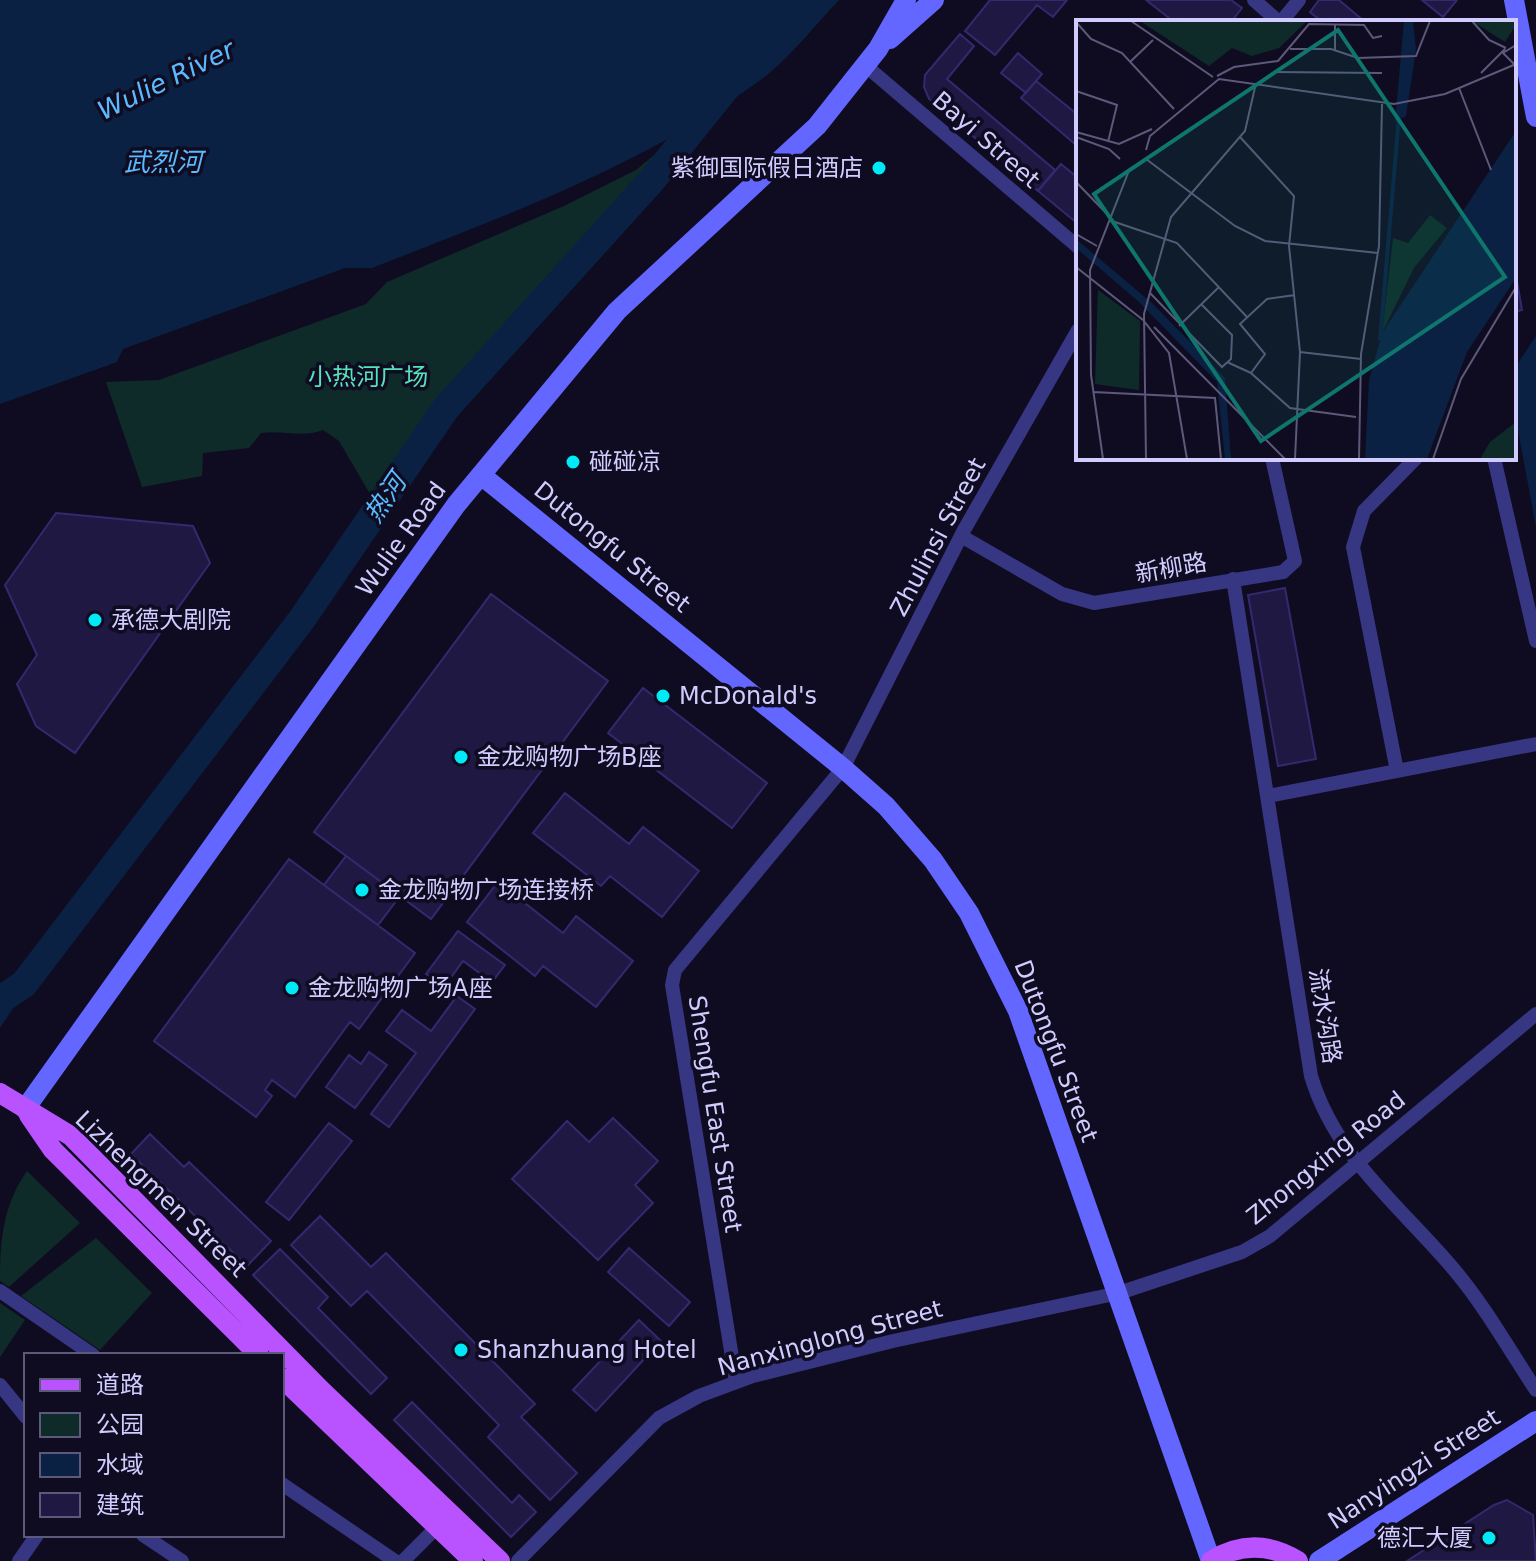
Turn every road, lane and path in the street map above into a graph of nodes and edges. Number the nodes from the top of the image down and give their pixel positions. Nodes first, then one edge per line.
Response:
1 (906, 0) edge
2 (934, 0) edge
3 (1254, 0) edge
4 (1299, 0) edge
5 (1514, 0) edge
6 (1278, 20) edge
7 (1282, 20) edge
8 (872, 57) junction
9 (1536, 117) edge
10 (1076, 245) edge
11 (1076, 334) edge
12 (1272, 460) edge
13 (1414, 460) edge
14 (1494, 460) edge
15 (481, 475) junction
16 (961, 536) junction
17 (1233, 579) junction
18 (1536, 641) edge
19 (1536, 744) edge
20 (843, 768) junction
21 (1397, 771) junction
22 (1268, 796) junction
23 (1536, 1014) edge
24 (0, 1093) edge
25 (25, 1109) junction
26 (1357, 1162) junction
27 (0, 1291) edge
28 (1119, 1293) junction
29 (90, 1353) edge
30 (257, 1353) edge
31 (284, 1380) edge
32 (736, 1382) junction
33 (0, 1385) edge
34 (1536, 1390) edge
35 (24, 1415) edge
36 (1536, 1421) edge
37 (284, 1485) edge
38 (437, 1527) junction
39 (36, 1537) edge
40 (146, 1537) edge
41 (19, 1561) edge
42 (182, 1561) edge
43 (395, 1561) edge
44 (403, 1561) edge
45 (473, 1561) edge
46 (500, 1561) edge
47 (518, 1561) edge
48 (1211, 1561) edge
49 (1298, 1561) edge
50 (1319, 1561) edge

1 - 8 main road, Wulie Road
2 - 8 main road, Wulie Road
3 - 6 street
4 - 7 street
5 - 9 main road
8 - 10 street, Bayi Street
8 - 15 main road, Wulie Road
11 - 16 street, Zhulinsi Street
12 - 17 street, 新柳路
13 - 21 street
14 - 18 street
15 - 20 main road, Dutongfu Street
15 - 25 main road, Wulie Road
16 - 17 street, 新柳路
16 - 20 street, Zhulinsi Street
17 - 22 street, 流水沟路
19 - 21 street
20 - 28 main road, Dutongfu Street
20 - 32 street, Shengfu East Street
21 - 22 street
22 - 26 street, 流水沟路
23 - 26 street, Zhongxing Road
24 - 25 main road
25 - 30 main road, Lizhengmen Street
25 - 46 main road, Lizhengmen Street
26 - 28 street, Zhongxing Road
26 - 34 street, 流水沟路
27 - 29 street
28 - 32 street, Nanxinglong Street
28 - 48 main road, Dutongfu Street
31 - 38 main road
32 - 47 street, Nanxinglong Street
33 - 35 street
36 - 50 main road, Nanyingzi Street
37 - 43 street
38 - 44 street
38 - 45 main road
39 - 41 street
40 - 42 street
48 - 49 main road

